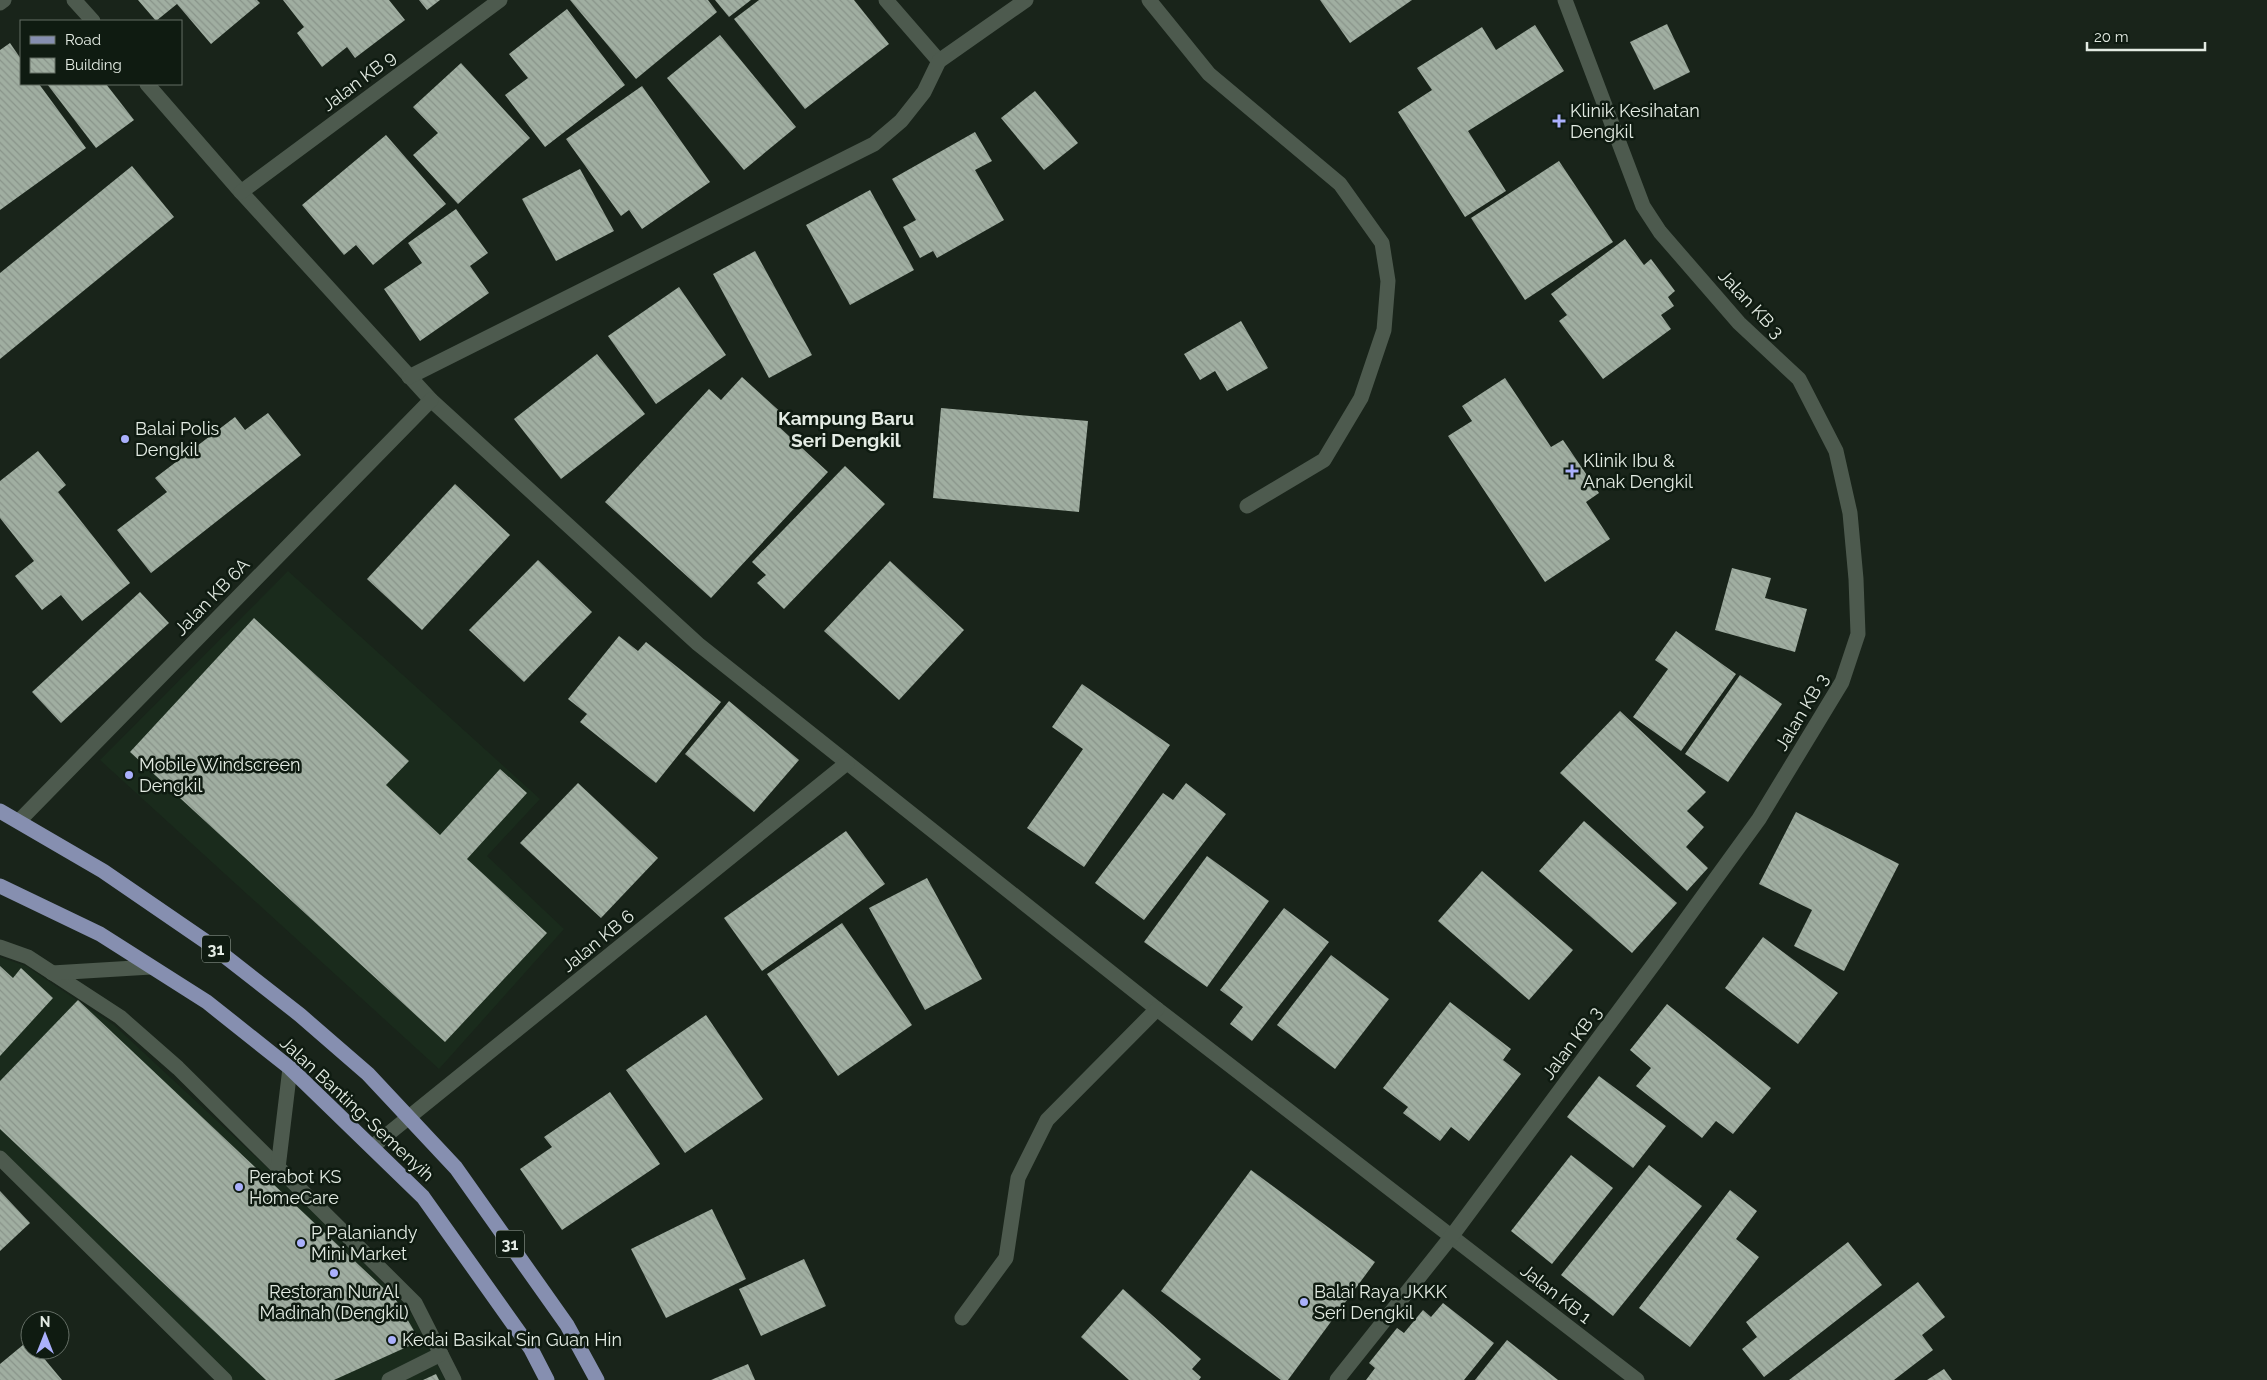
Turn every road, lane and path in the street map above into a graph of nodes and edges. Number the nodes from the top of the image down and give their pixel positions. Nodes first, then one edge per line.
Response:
1 (4, 0) edge
2 (74, 0) edge
3 (500, 0) edge
4 (886, 0) edge
5 (1026, 0) edge
6 (1149, 0) edge
7 (1565, 0) edge
8 (0, 3) edge
9 (92, 20) edge
10 (939, 61) junction
11 (148, 85) edge
12 (241, 192) junction
13 (410, 377) junction
14 (431, 400) junction
15 (1247, 506) dead end
16 (847, 763) junction
17 (0, 811) edge
18 (19, 821) junction
19 (0, 886) edge
20 (0, 947) edge
21 (151, 966) junction
22 (52, 973) junction
23 (1157, 1009) junction
24 (290, 1068) junction
25 (410, 1118) junction
26 (372, 1147) junction
27 (0, 1158) edge
28 (278, 1168) junction
29 (1452, 1237) junction
30 (962, 1318) dead end
31 (441, 1354) junction
32 (225, 1380) edge
33 (389, 1380) edge
34 (454, 1380) edge
35 (547, 1380) edge
36 (597, 1380) edge
37 (1337, 1380) edge
38 (1637, 1380) edge

1 - 8 street
2 - 9 street
3 - 12 street, Jalan KB 9
4 - 10 street
5 - 10 street
6 - 15 street
7 - 29 street, Jalan KB 3
10 - 13 street
11 - 12 street, Jalan KB 1
12 - 13 street, Jalan KB 1
13 - 14 street, Jalan KB 1
14 - 16 street, Jalan KB 1
14 - 18 street, Jalan KB 6A
16 - 23 street, Jalan KB 1
16 - 25 street, Jalan KB 6
17 - 18 main road, Jalan Banting-Semenyih / 31
18 - 25 main road, Jalan Banting-Semenyih / 31
19 - 21 main road, Jalan Banting-Semenyih / 31
20 - 22 street
21 - 22 street
21 - 24 main road, Jalan Banting-Semenyih / 31
22 - 28 street
23 - 29 street, Jalan KB 1
23 - 30 street
24 - 26 main road, Jalan Banting-Semenyih / 31
24 - 28 street
25 - 26 street, Jalan KB 6
25 - 36 main road, Jalan Banting-Semenyih / 31
26 - 35 main road, Jalan Banting-Semenyih / 31
27 - 32 street
28 - 31 street
29 - 37 street, Jalan KB 3
29 - 38 street, Jalan KB 1
31 - 33 street
31 - 34 street

